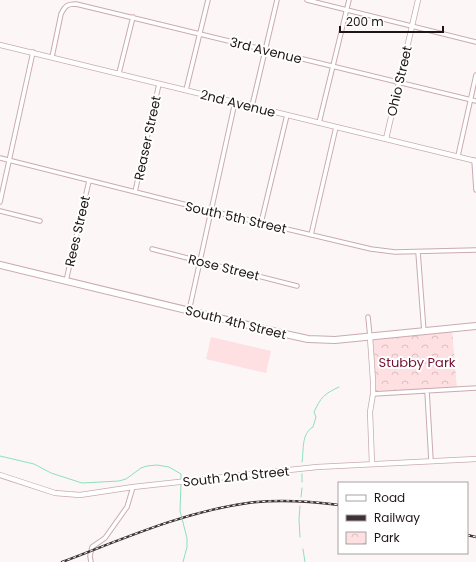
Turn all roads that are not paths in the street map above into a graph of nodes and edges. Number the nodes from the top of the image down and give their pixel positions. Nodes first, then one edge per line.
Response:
1 (208, 0) edge
2 (277, 0) edge
3 (307, 0) edge
4 (349, 0) edge
5 (418, 0) edge
6 (346, 9) junction
7 (133, 17) junction
8 (412, 25) junction
9 (200, 34) junction
10 (476, 42) edge
11 (0, 45) edge
12 (265, 50) junction
13 (33, 52) junction
14 (52, 57) junction
15 (332, 66) junction
16 (119, 73) junction
17 (476, 75) edge
18 (399, 82) junction
19 (159, 84) junction
20 (186, 90) junction
21 (470, 100) junction
22 (476, 101) edge
23 (235, 102) junction
24 (252, 106) junction
25 (287, 115) junction
26 (319, 123) junction
27 (336, 127) junction
28 (386, 139) junction
29 (458, 156) junction
30 (0, 158) edge
31 (10, 161) junction
32 (475, 161) edge
33 (89, 181) junction
34 (476, 190) edge
35 (135, 192) junction
36 (0, 202) edge
37 (0, 211) edge
38 (211, 211) junction
39 (40, 221) dead end
40 (262, 223) junction
41 (311, 234) junction
42 (152, 249) dead end
43 (476, 250) edge
44 (418, 252) junction
45 (199, 261) junction
46 (0, 265) edge
47 (66, 281) junction
48 (296, 286) dead end
49 (189, 311) junction
50 (368, 317) dead end
51 (476, 326) edge
52 (424, 332) junction
53 (370, 337) junction
54 (476, 388) edge
55 (427, 391) junction
56 (373, 394) junction
57 (476, 459) edge
58 (431, 461) junction
59 (372, 464) junction
60 (0, 475) edge
61 (133, 487) junction
62 (92, 562) edge

1 - 9 street
2 - 12 street
3 - 6 street
4 - 6 street
5 - 8 street, Ohio Street
6 - 8 street
6 - 15 street
7 - 9 street, 3rd Avenue
7 - 14 street, 3rd Avenue
7 - 16 street
8 - 10 street
8 - 18 street, Ohio Street
9 - 12 street, 3rd Avenue
9 - 20 street
11 - 13 street, 2nd Avenue
12 - 15 street, 3rd Avenue
12 - 24 street
13 - 14 street, 2nd Avenue
13 - 31 street
14 - 16 street, 2nd Avenue
15 - 18 street, 3rd Avenue
15 - 26 street
16 - 19 street, 2nd Avenue
17 - 21 street
18 - 21 street, 3rd Avenue
18 - 28 street, Ohio Street
19 - 20 street, 2nd Avenue
19 - 35 street, Reaser Street
20 - 23 street, 2nd Avenue
21 - 22 street, 3rd Avenue
21 - 29 street
23 - 24 street, 2nd Avenue
23 - 38 street
24 - 25 street, 2nd Avenue
25 - 26 street, 2nd Avenue
25 - 40 street
26 - 27 street, 2nd Avenue
27 - 28 street, 2nd Avenue
27 - 41 street
28 - 29 street, 2nd Avenue
29 - 32 street, 2nd Avenue
30 - 31 street, South 5th Street
31 - 33 street, South 5th Street
31 - 36 street
32 - 34 street
33 - 35 street, South 5th Street
33 - 47 street, Rees Street
35 - 38 street, South 5th Street
37 - 39 street
38 - 40 street, South 5th Street
38 - 45 street
40 - 41 street, South 5th Street
41 - 44 street, South 5th Street
42 - 45 street, Rose Street
43 - 44 street, South 5th Street
44 - 52 street
45 - 48 street, Rose Street
45 - 49 street
46 - 47 highway, South 4th Street
47 - 49 highway, South 4th Street
49 - 53 highway, South 4th Street
50 - 53 street
51 - 52 highway, South 4th Street
52 - 53 highway, South 4th Street
53 - 56 street
54 - 55 street
55 - 56 street
55 - 58 street
56 - 59 street
57 - 58 street, South 2nd Street
58 - 59 street, South 2nd Street
59 - 61 street, South 2nd Street
60 - 61 street, South 2nd Street
61 - 62 street

